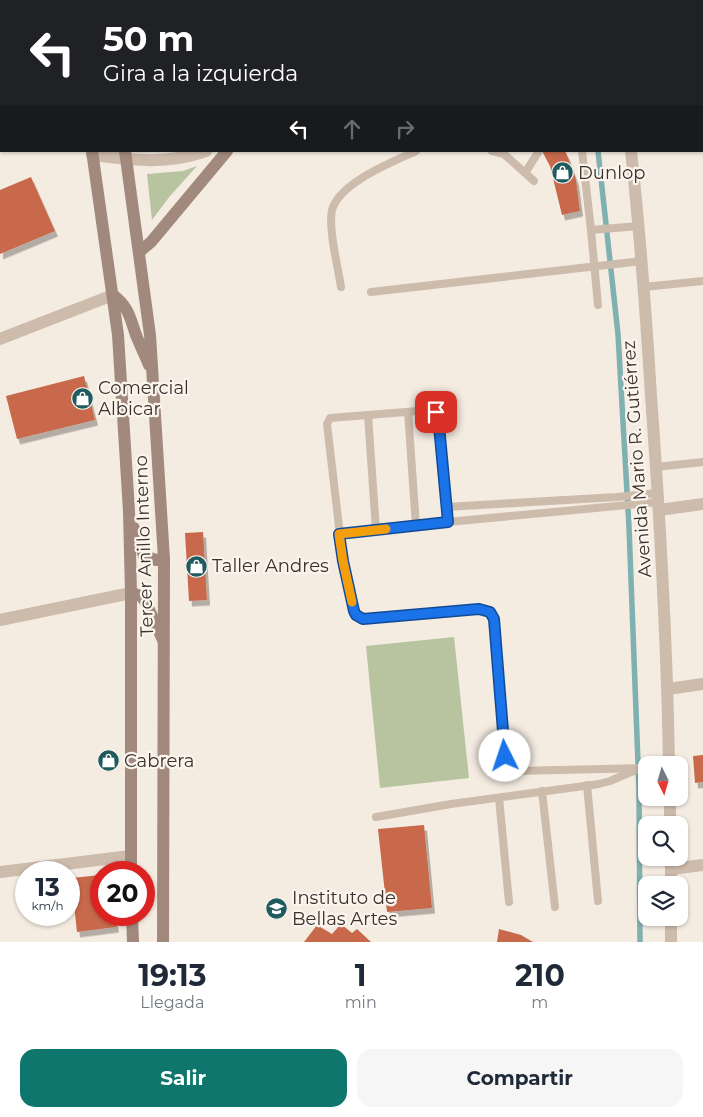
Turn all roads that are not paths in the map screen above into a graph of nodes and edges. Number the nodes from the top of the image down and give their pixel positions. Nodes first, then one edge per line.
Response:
1 (226, 152) edge
2 (414, 152) edge
3 (496, 152) edge
4 (538, 152) edge
5 (582, 152) edge
6 (631, 152) edge
7 (92, 153) edge
8 (199, 153) edge
9 (125, 155) edge
10 (525, 173) junction
11 (534, 180) dead end
12 (639, 226) junction
13 (595, 230) junction
14 (139, 252) junction
15 (636, 262) junction
16 (599, 266) junction
17 (703, 281) edge
18 (342, 287) dead end
19 (644, 287) junction
20 (371, 292) dead end
21 (112, 295) junction
22 (598, 305) dead end
23 (0, 339) edge
24 (153, 377) junction
25 (408, 412) junction
26 (368, 415) junction
27 (703, 462) edge
28 (656, 467) junction
29 (655, 500) junction
30 (703, 504) edge
31 (446, 507) junction
32 (129, 511) junction
33 (448, 522) junction
34 (416, 526) junction
35 (376, 530) junction
36 (339, 534) junction
37 (164, 559) junction
38 (131, 593) junction
39 (0, 620) edge
40 (165, 645) junction
41 (703, 684) edge
42 (668, 689) junction
43 (669, 756) edge
44 (638, 769) edge
45 (627, 771) junction
46 (587, 785) junction
47 (542, 791) junction
48 (499, 798) junction
49 (376, 818) dead end
50 (130, 856) junction
51 (130, 861) edge
52 (688, 864) edge
53 (703, 865) edge
54 (0, 872) edge
55 (598, 901) dead end
56 (509, 902) dead end
57 (554, 907) dead end
58 (132, 926) edge
59 (671, 926) edge
60 (133, 942) edge
61 (164, 942) edge
62 (671, 942) edge

1 - 14 main road
2 - 18 lane
3 - 10 lane
4 - 10 lane
5 - 13 lane
6 - 12 street, Avenida Mario R. Gutiérrez
7 - 9 street
7 - 21 main road, Tercer Anillo Interno
8 - 9 street
9 - 14 main road, Tercer Anillo Interno
10 - 11 lane
12 - 13 lane
12 - 15 street, Avenida Mario R. Gutiérrez
13 - 16 lane
14 - 24 main road, Tercer Anillo Interno
15 - 16 lane
15 - 19 street, Avenida Mario R. Gutiérrez
16 - 20 lane
16 - 22 lane
17 - 19 lane
19 - 28 street, Avenida Mario R. Gutiérrez
21 - 23 street
21 - 24 main road
21 - 32 main road, Tercer Anillo Interno
24 - 37 main road, Tercer Anillo Interno
25 - 26 lane
25 - 31 lane
25 - 34 lane
26 - 35 lane
26 - 36 lane
27 - 28 lane
28 - 29 street, Avenida Mario R. Gutiérrez
29 - 30 street
29 - 31 lane
29 - 33 lane
29 - 42 street, Avenida Mario R. Gutiérrez
31 - 33 lane
32 - 37 main road
32 - 38 main road, Tercer Anillo Interno
33 - 34 lane
34 - 35 lane
35 - 36 lane
36 - 45 lane
37 - 40 main road, Tercer Anillo Interno
38 - 39 street
38 - 40 main road
38 - 50 main road, Tercer Anillo Interno
40 - 61 main road, Tercer Anillo Interno
41 - 42 street
42 - 43 street, Avenida Mario R. Gutiérrez
44 - 45 lane
45 - 46 lane
46 - 47 lane
46 - 55 lane
47 - 48 lane
47 - 57 lane
48 - 49 lane
48 - 56 lane
50 - 51 main road, Tercer Anillo Interno
50 - 54 street
52 - 53 street
58 - 60 main road
59 - 62 street

